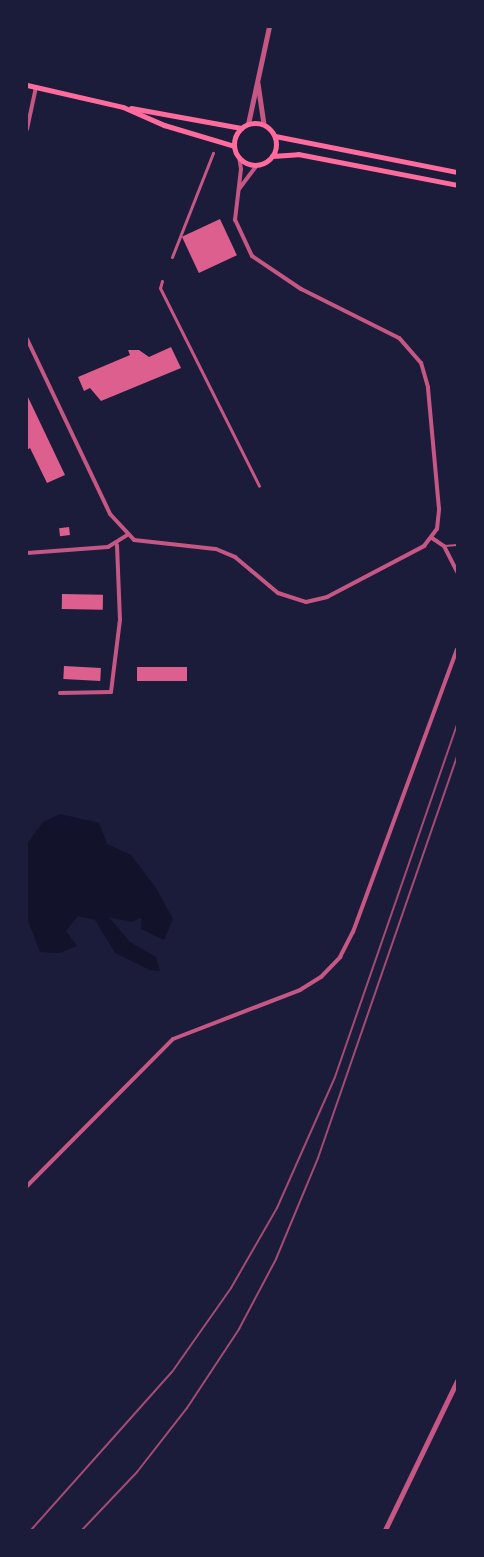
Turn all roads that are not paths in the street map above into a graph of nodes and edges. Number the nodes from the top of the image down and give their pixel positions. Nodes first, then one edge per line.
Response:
1 (269, 27) edge
2 (257, 79) junction
3 (27, 85) edge
4 (36, 87) junction
5 (127, 108) junction
6 (248, 124) junction
7 (264, 124) junction
8 (241, 128) junction
9 (27, 129) edge
10 (275, 136) junction
11 (234, 146) junction
12 (213, 153) dead end
13 (273, 156) junction
14 (239, 157) junction
15 (257, 165) junction
16 (457, 172) edge
17 (457, 185) edge
18 (239, 190) junction
19 (172, 257) dead end
20 (162, 281) dead end
21 (27, 339) edge
22 (259, 486) dead end
23 (127, 536) junction
24 (432, 538) junction
25 (117, 545) junction
26 (457, 545) edge
27 (444, 546) junction
28 (27, 553) edge
29 (457, 573) edge
30 (457, 650) edge
31 (60, 693) dead end
32 (27, 1186) edge
33 (457, 1381) edge
34 (385, 1530) edge

1 - 2 street
2 - 6 street
2 - 7 street
3 - 4 main road
4 - 5 main road
4 - 9 street
5 - 8 main road
5 - 11 main road
6 - 7 main road
6 - 8 main road
7 - 10 main road
8 - 11 main road
10 - 13 main road
10 - 16 main road
11 - 14 main road
12 - 19 street
13 - 15 main road
13 - 17 main road
14 - 15 main road
14 - 18 street
15 - 18 street
18 - 24 street
20 - 22 street
21 - 23 street
23 - 24 street
23 - 25 street
24 - 27 street
25 - 28 street
25 - 31 street
26 - 27 lane
27 - 29 street
30 - 32 street
33 - 34 street

